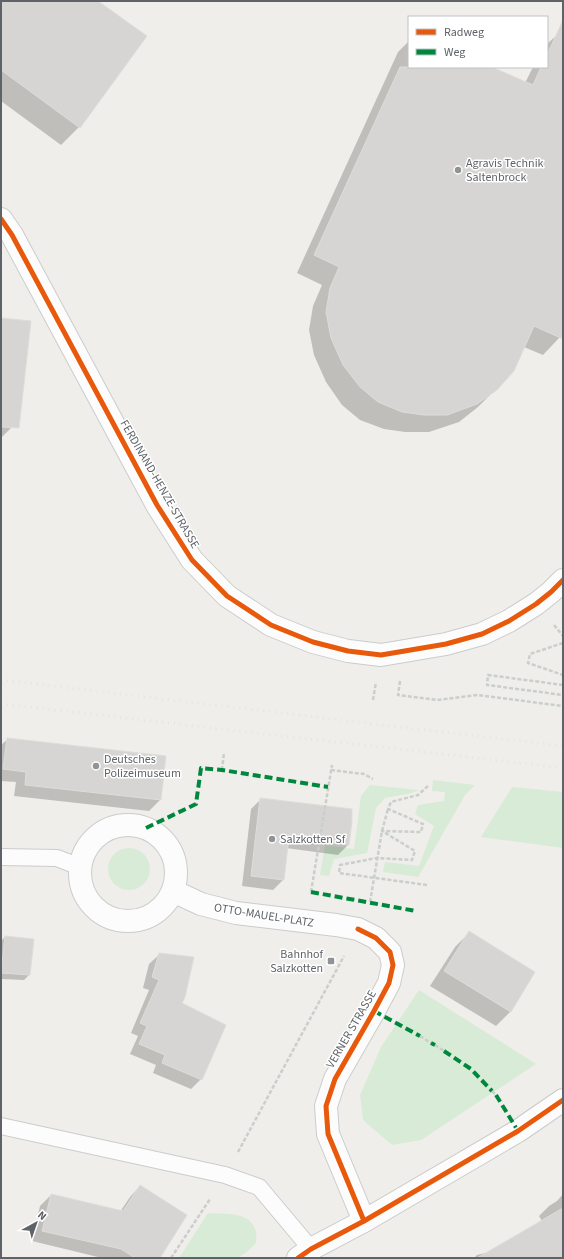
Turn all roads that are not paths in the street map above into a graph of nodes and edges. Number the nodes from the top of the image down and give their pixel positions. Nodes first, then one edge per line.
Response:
1 (1, 219) edge
2 (563, 580) edge
3 (1, 857) edge
4 (80, 867) junction
5 (173, 891) junction
6 (358, 929) joint
7 (563, 1100) edge
8 (1, 1126) edge
9 (364, 1221) junction
10 (304, 1253) edge

1 - 2 street, FERDINAND-HENZE-STRASSE
3 - 4 lane
4 - 5 street
4 - 5 street
5 - 6 street, OTTO-MAUEL-PLATZ
6 - 9 street, VERNER STRASSE
7 - 9 street
8 - 10 lane
9 - 10 street

